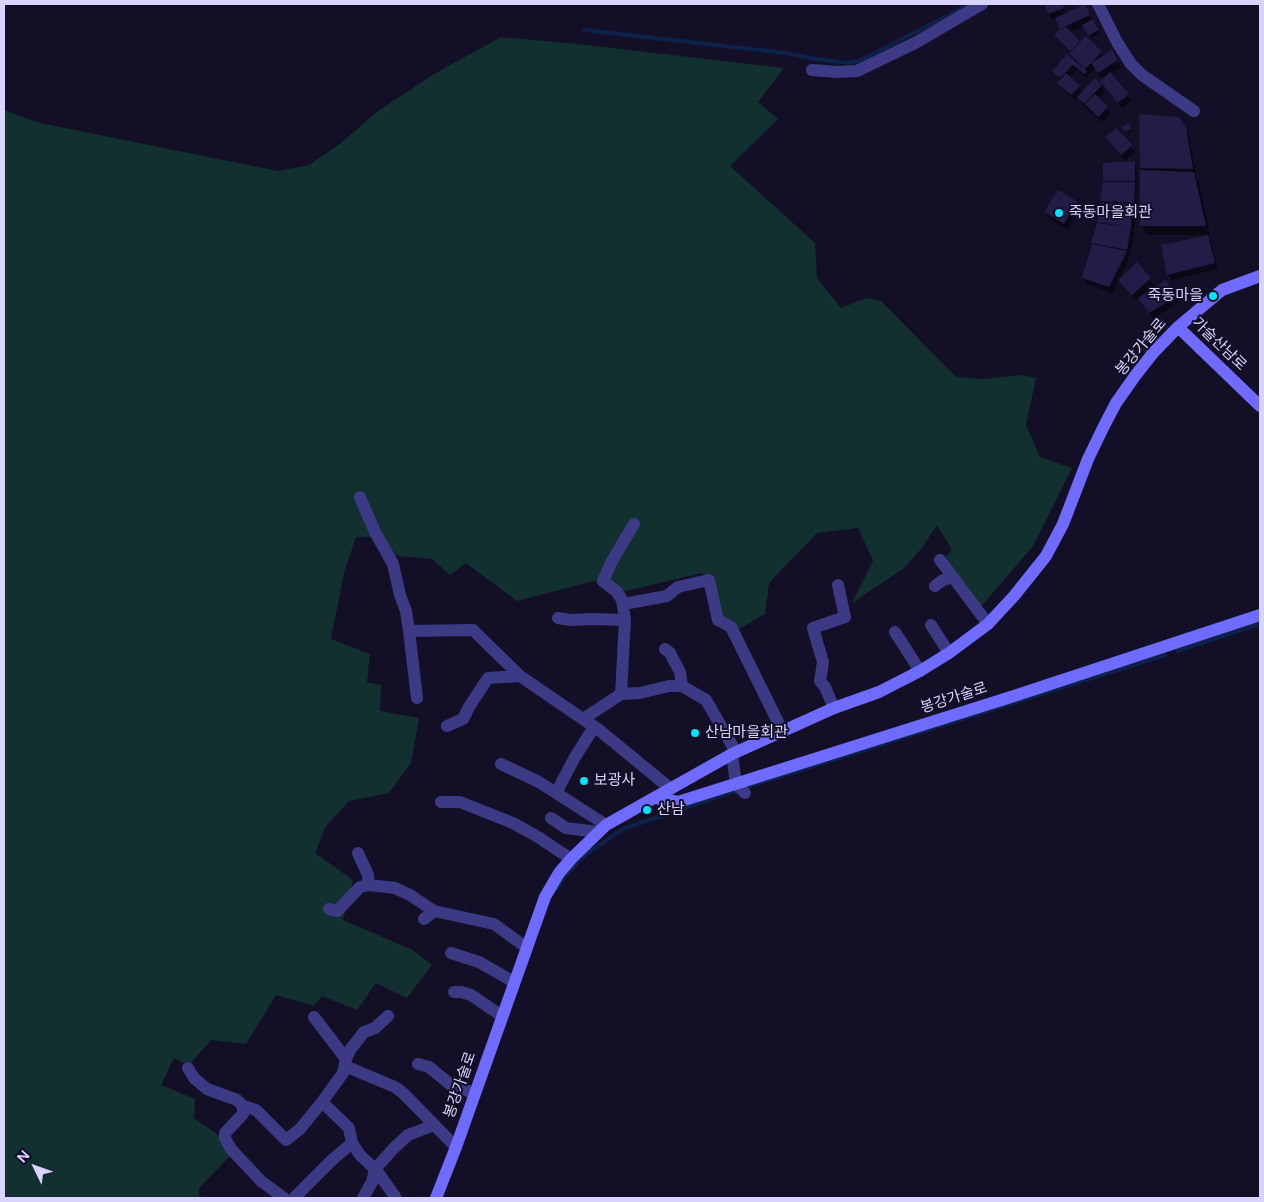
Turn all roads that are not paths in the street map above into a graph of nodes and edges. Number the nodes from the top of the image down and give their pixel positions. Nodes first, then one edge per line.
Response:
1 (982, 4) edge
2 (1098, 4) edge
3 (812, 70) dead end
4 (1194, 111) dead end
5 (1260, 276) edge
6 (1178, 327) junction
7 (1260, 406) edge
8 (360, 498) dead end
9 (634, 524) dead end
10 (940, 560) dead end
11 (954, 577) junction
12 (838, 585) dead end
13 (935, 586) dead end
14 (622, 602) junction
15 (1260, 615) edge
16 (558, 618) dead end
17 (625, 620) junction
18 (988, 624) junction
19 (931, 625) dead end
20 (409, 631) junction
21 (895, 632) dead end
22 (665, 649) dead end
23 (948, 653) junction
24 (920, 671) junction
25 (520, 676) junction
26 (682, 686) junction
27 (621, 694) junction
28 (417, 698) dead end
29 (834, 708) junction
30 (583, 719) junction
31 (447, 726) dead end
32 (594, 727) junction
33 (782, 730) junction
34 (734, 753) junction
35 (501, 764) dead end
36 (740, 788) junction
37 (671, 789) junction
38 (556, 793) junction
39 (656, 798) junction
40 (441, 802) dead end
41 (551, 818) dead end
42 (602, 829) junction
43 (358, 853) dead end
44 (571, 859) junction
45 (369, 885) junction
46 (329, 909) dead end
47 (527, 948) junction
48 (451, 953) dead end
49 (514, 982) junction
50 (454, 992) dead end
51 (388, 1016) dead end
52 (502, 1016) junction
53 (314, 1017) dead end
54 (345, 1063) junction
55 (418, 1064) dead end
56 (188, 1068) dead end
57 (474, 1093) junction
58 (322, 1102) junction
59 (243, 1106) junction
60 (434, 1125) junction
61 (352, 1143) junction
62 (456, 1147) junction
63 (375, 1169) junction
64 (284, 1198) edge
65 (294, 1198) edge
66 (363, 1198) edge
67 (396, 1198) edge
68 (436, 1198) edge

1 - 3 street
2 - 4 street
5 - 6 street, 봉강가술로
6 - 7 street, 가술산남로
6 - 18 street, 봉강가술로
8 - 20 street
9 - 14 street
10 - 11 street
11 - 13 street
11 - 18 street
12 - 29 street
14 - 17 street
14 - 33 street
15 - 36 street, 봉강가술로
16 - 17 street
17 - 27 street
18 - 23 street, 봉강가술로
19 - 23 street
20 - 25 street
20 - 28 street
21 - 24 street
22 - 26 street
23 - 24 street, 봉강가술로
24 - 29 street, 봉강가술로
25 - 30 street
25 - 31 street
26 - 27 street
26 - 34 street
27 - 30 street
29 - 33 street, 봉강가술로
30 - 32 street
32 - 37 street
32 - 38 street
33 - 34 street, 봉강가술로
34 - 36 street
34 - 37 street, 봉강가술로
35 - 38 street
36 - 39 street, 봉강가술로
37 - 39 street, 봉강가술로
38 - 42 street
39 - 42 street, 봉강가술로
40 - 44 street
41 - 42 street
42 - 44 street, 봉강가술로
43 - 45 street
44 - 47 street, 봉강가술로
45 - 46 street
45 - 47 street
47 - 49 street, 봉강가술로
48 - 49 street
49 - 52 street, 봉강가술로
50 - 52 street
51 - 54 street
52 - 57 street, 봉강가술로
53 - 54 street
54 - 58 street
54 - 60 street
55 - 57 street
56 - 59 street
57 - 62 street, 봉강가술로
58 - 59 street
58 - 61 street
59 - 64 street
60 - 62 street
60 - 63 street
61 - 63 street
61 - 65 street
62 - 68 street, 봉강가술로
63 - 66 street
63 - 67 street

